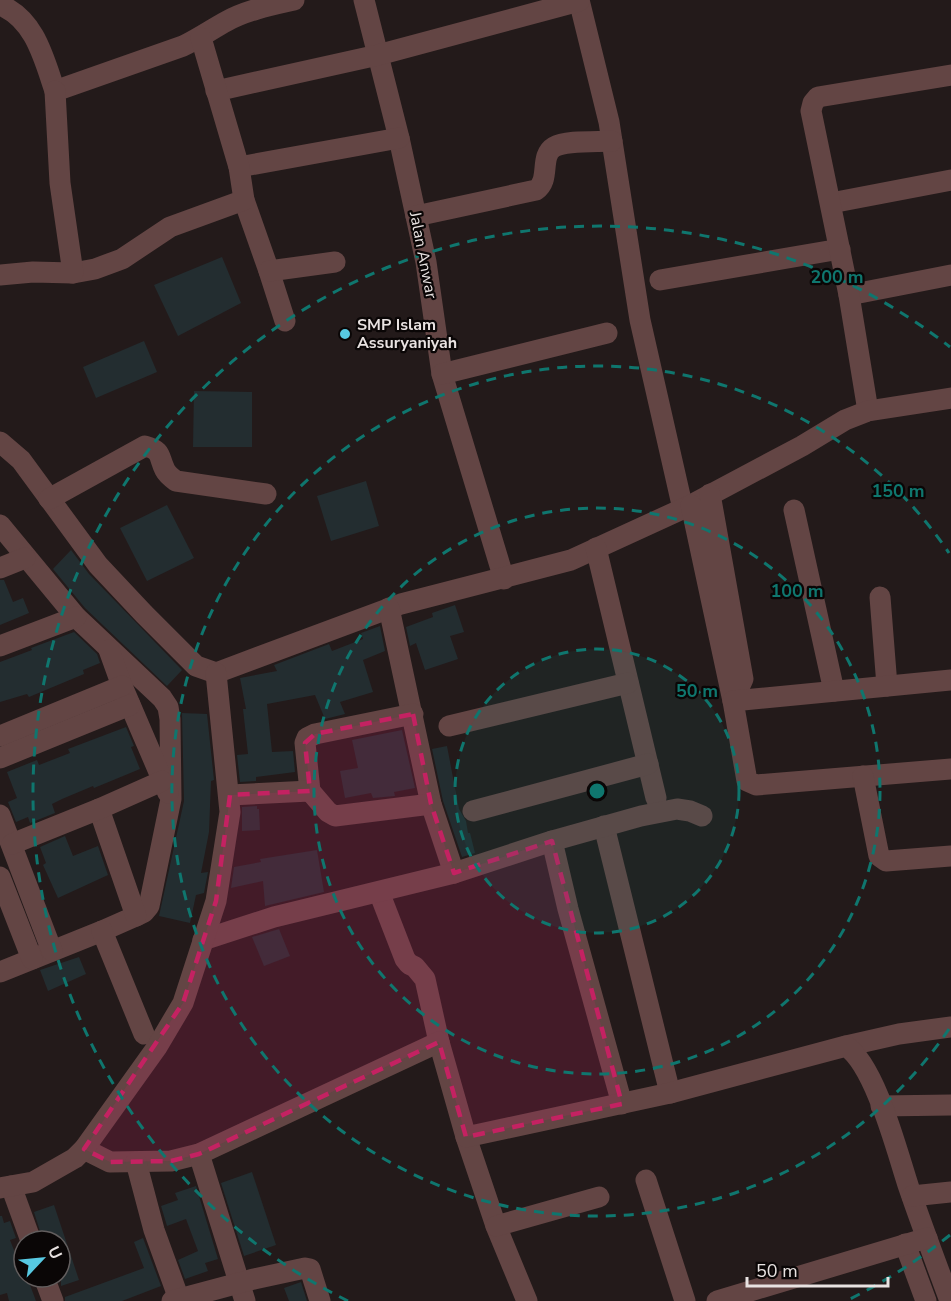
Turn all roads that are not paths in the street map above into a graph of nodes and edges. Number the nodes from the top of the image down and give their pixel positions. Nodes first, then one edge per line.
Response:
1 (294, 0) edge
2 (364, 0) edge
3 (579, 0) edge
4 (0, 5) edge
5 (201, 38) junction
6 (378, 55) junction
7 (951, 75) edge
8 (55, 91) junction
9 (216, 91) junction
10 (399, 138) junction
11 (612, 141) junction
12 (239, 167) junction
13 (951, 180) edge
14 (243, 200) junction
15 (831, 203) junction
16 (416, 216) junction
17 (840, 249) junction
18 (335, 262) dead end
19 (269, 271) junction
20 (73, 273) junction
21 (951, 275) edge
22 (0, 276) edge
23 (660, 280) dead end
24 (849, 295) junction
25 (285, 321) dead end
26 (607, 333) dead end
27 (442, 374) junction
28 (951, 398) edge
29 (868, 411) junction
30 (0, 442) edge
31 (266, 494) dead end
32 (710, 494) junction
33 (49, 499) junction
34 (687, 507) junction
35 (794, 510) dead end
36 (0, 525) edge
37 (597, 548) junction
38 (25, 558) junction
39 (0, 568) edge
40 (504, 579) junction
41 (880, 597) dead end
42 (389, 608) junction
43 (76, 616) junction
44 (106, 644) junction
45 (0, 646) edge
46 (216, 674) junction
47 (951, 680) edge
48 (628, 683) junction
49 (122, 686) junction
50 (887, 686) junction
51 (834, 691) junction
52 (733, 701) junction
53 (130, 705) junction
54 (413, 714) junction
55 (449, 726) dead end
56 (0, 736) edge
57 (0, 758) edge
58 (648, 764) junction
59 (951, 769) edge
60 (863, 776) junction
61 (166, 790) junction
62 (310, 791) junction
63 (230, 795) junction
64 (656, 798) dead end
65 (431, 804) junction
66 (99, 809) junction
67 (473, 811) dead end
68 (0, 815) edge
69 (702, 816) dead end
70 (604, 826) junction
71 (552, 841) junction
72 (12, 843) junction
73 (951, 856) edge
74 (454, 873) junction
75 (0, 877) edge
76 (379, 892) junction
77 (136, 916) junction
78 (102, 932) junction
79 (203, 940) junction
80 (52, 951) junction
81 (32, 960) junction
82 (0, 972) edge
83 (951, 1027) edge
84 (144, 1034) dead end
85 (439, 1042) junction
86 (846, 1046) junction
87 (670, 1093) junction
88 (622, 1104) junction
89 (951, 1105) edge
90 (881, 1106) junction
91 (466, 1137) junction
92 (84, 1149) junction
93 (199, 1154) junction
94 (136, 1162) junction
95 (646, 1180) dead end
96 (5, 1187) edge
97 (951, 1192) edge
98 (912, 1196) junction
99 (599, 1197) dead end
100 (496, 1226) junction
101 (25, 1229) edge
102 (927, 1238) junction
103 (905, 1244) junction
104 (242, 1292) edge
105 (176, 1300) edge
106 (321, 1301) edge
107 (527, 1301) edge
108 (685, 1301) edge
109 (717, 1301) edge
110 (926, 1301) edge
111 (950, 1301) edge

1 - 5 street
2 - 6 street, Jalan Anwar
3 - 6 street
3 - 11 street
4 - 8 street
5 - 8 street
5 - 9 street
6 - 9 street
6 - 10 street, Jalan Anwar
7 - 15 street
8 - 20 street
9 - 12 street
10 - 12 street
10 - 16 street, Jalan Anwar
11 - 16 street
11 - 34 street
12 - 14 street
13 - 15 street
14 - 19 street
14 - 20 street
15 - 17 street
16 - 27 street, Jalan Anwar
17 - 23 street
17 - 24 street
18 - 19 street
19 - 25 street
20 - 22 street
21 - 24 street
24 - 29 street
26 - 27 street
27 - 40 street, Jalan Anwar
28 - 29 street
29 - 32 street
30 - 33 street
31 - 33 street
32 - 34 street
32 - 52 street
33 - 46 street
34 - 37 street
34 - 52 street
35 - 51 street
36 - 38 street
37 - 40 street
37 - 48 street
38 - 39 street
38 - 43 street
40 - 42 street
41 - 50 street
42 - 46 street
42 - 54 street
43 - 44 street
43 - 45 street
44 - 49 street
44 - 61 street
46 - 63 street
47 - 50 street
48 - 55 street
48 - 58 street
49 - 53 street
49 - 56 street
50 - 51 street
51 - 52 street
52 - 60 street
53 - 57 street
53 - 61 street
54 - 62 street
54 - 65 street
58 - 64 street
58 - 67 street
59 - 60 street
60 - 73 street
61 - 66 street
61 - 77 street
62 - 63 street
62 - 65 street
63 - 79 street
65 - 74 street
66 - 72 street
66 - 77 street
68 - 72 street
69 - 70 street
70 - 71 street
70 - 87 street
71 - 74 street
71 - 88 street
72 - 80 street
74 - 76 street
75 - 81 street
76 - 79 street
76 - 85 street
77 - 78 street
78 - 80 street
78 - 84 street
79 - 92 street
80 - 81 street
81 - 82 street
83 - 86 street
85 - 91 street
85 - 93 street
86 - 87 street
86 - 90 street
87 - 88 street
88 - 91 street
89 - 90 street
90 - 98 street
91 - 100 street
92 - 94 street
92 - 96 street
93 - 94 street
93 - 104 street
94 - 105 street
95 - 108 street
96 - 101 street
97 - 98 street
98 - 102 street
99 - 100 street
100 - 107 street
102 - 103 street
102 - 111 street
103 - 109 street
103 - 110 street
104 - 105 street
104 - 106 street

